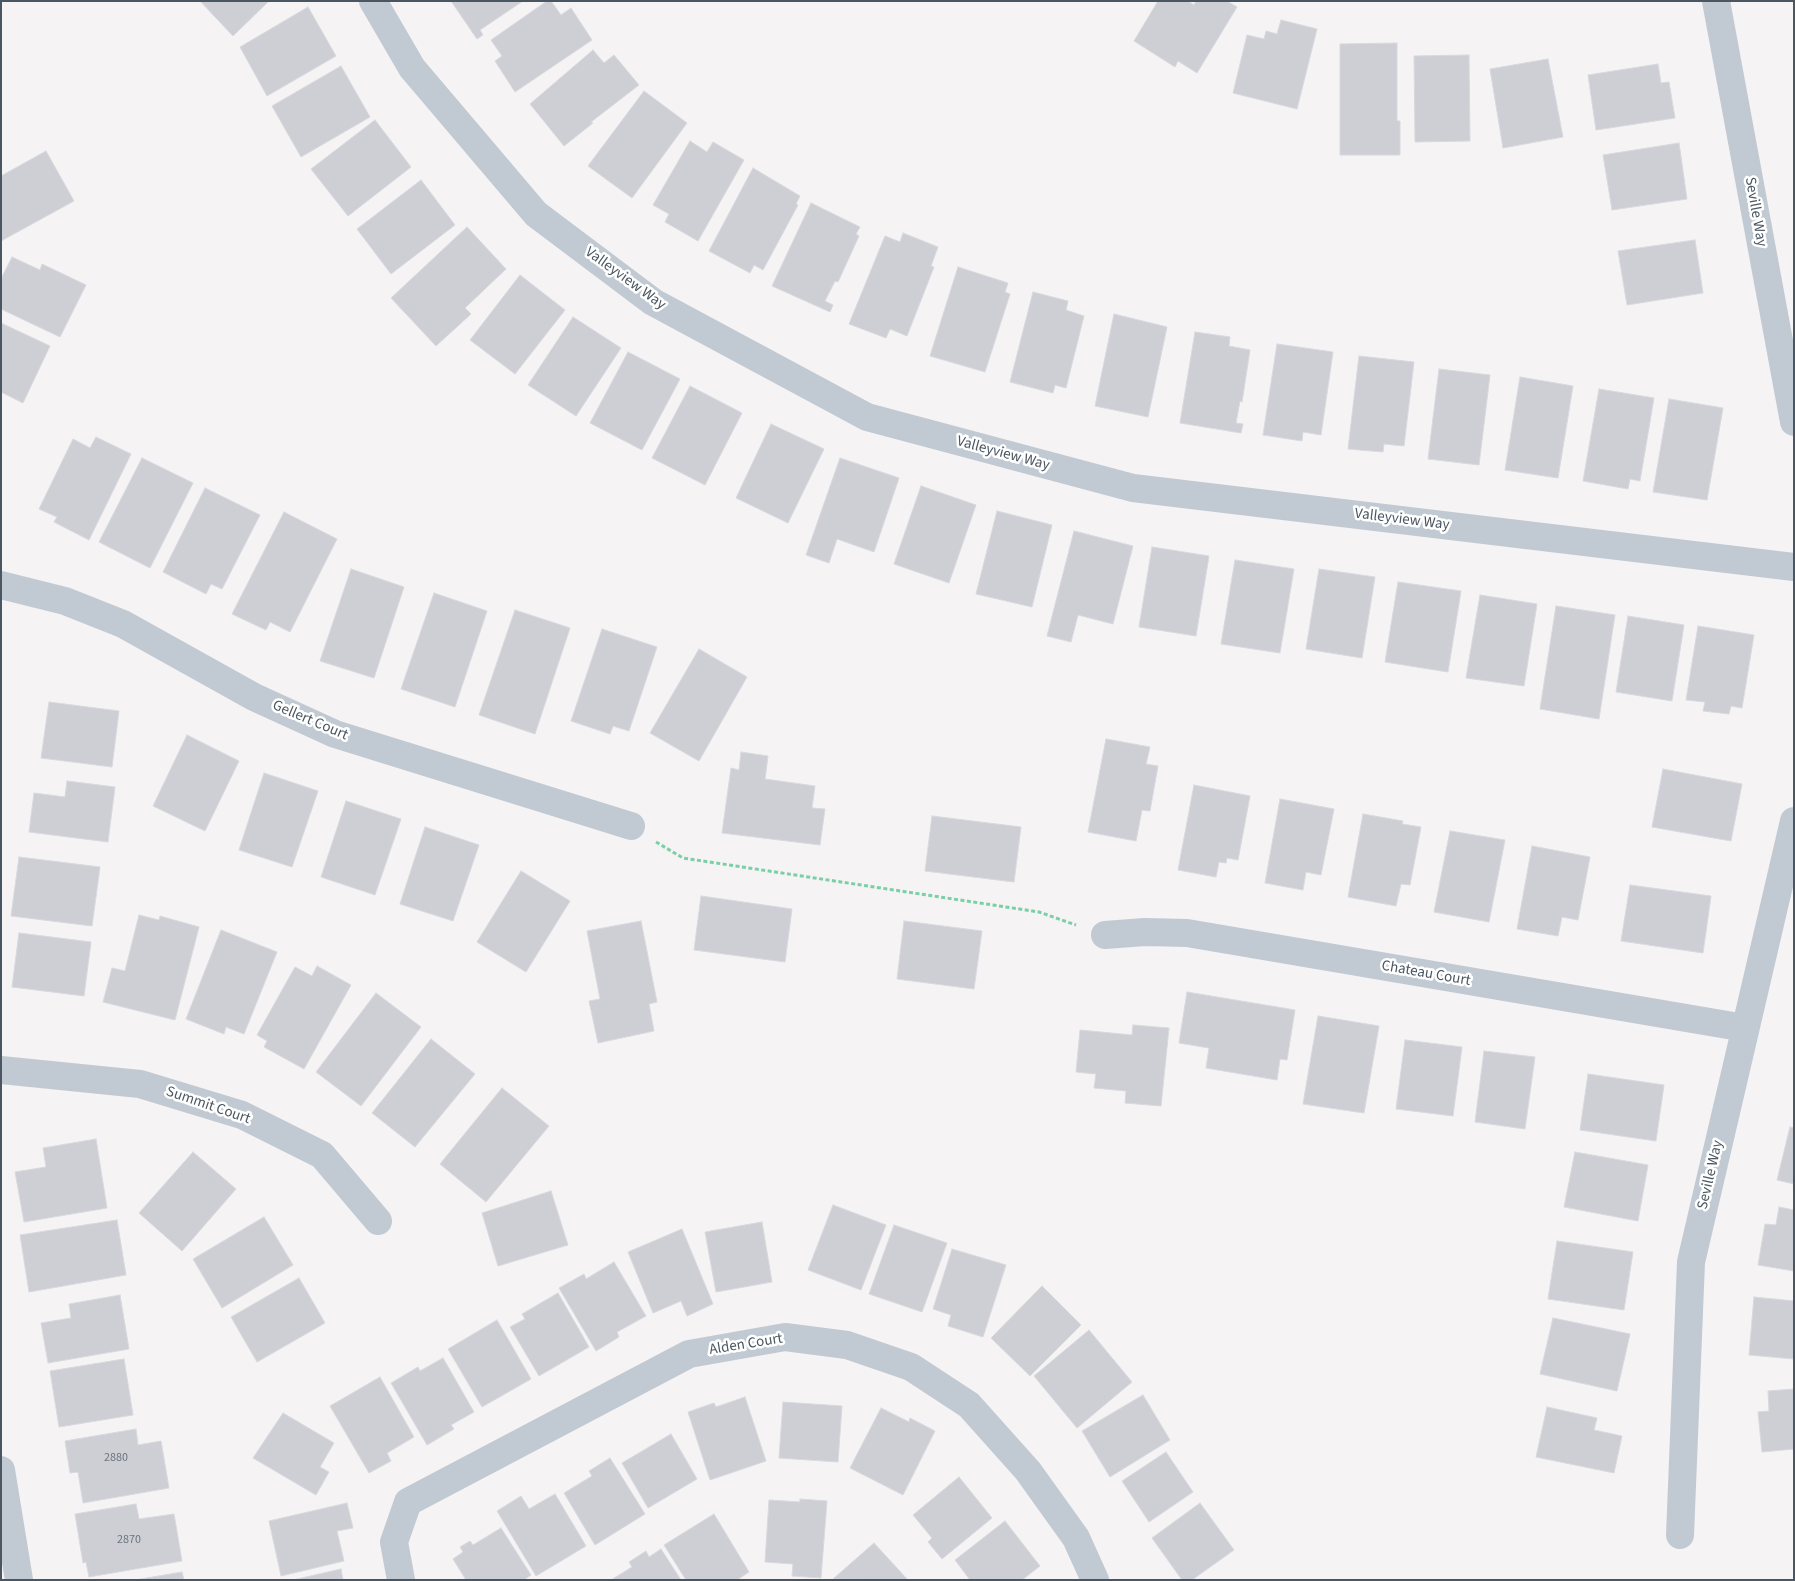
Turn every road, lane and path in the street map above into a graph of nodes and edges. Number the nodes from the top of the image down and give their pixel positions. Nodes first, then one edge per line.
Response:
1 (373, 1) edge
2 (1716, 1) edge
3 (1794, 422) edge
4 (1794, 566) edge
5 (1, 586) edge
6 (1794, 822) edge
7 (630, 826) joint
8 (1105, 935) joint
9 (1745, 1028) junction
10 (1, 1070) edge
11 (378, 1221) dead end
12 (1, 1470) edge
13 (1680, 1535) dead end
14 (19, 1580) edge
15 (400, 1580) edge
16 (1095, 1580) edge

1 - 4 street, Valleyview Way
2 - 3 street, Seville Way
5 - 7 street, Gellert Court
6 - 9 street, Seville Way
7 - 8 path
8 - 9 street, Chateau Court
9 - 13 street, Seville Way
10 - 11 street, Summit Court
12 - 14 street
15 - 16 street, Alden Court

